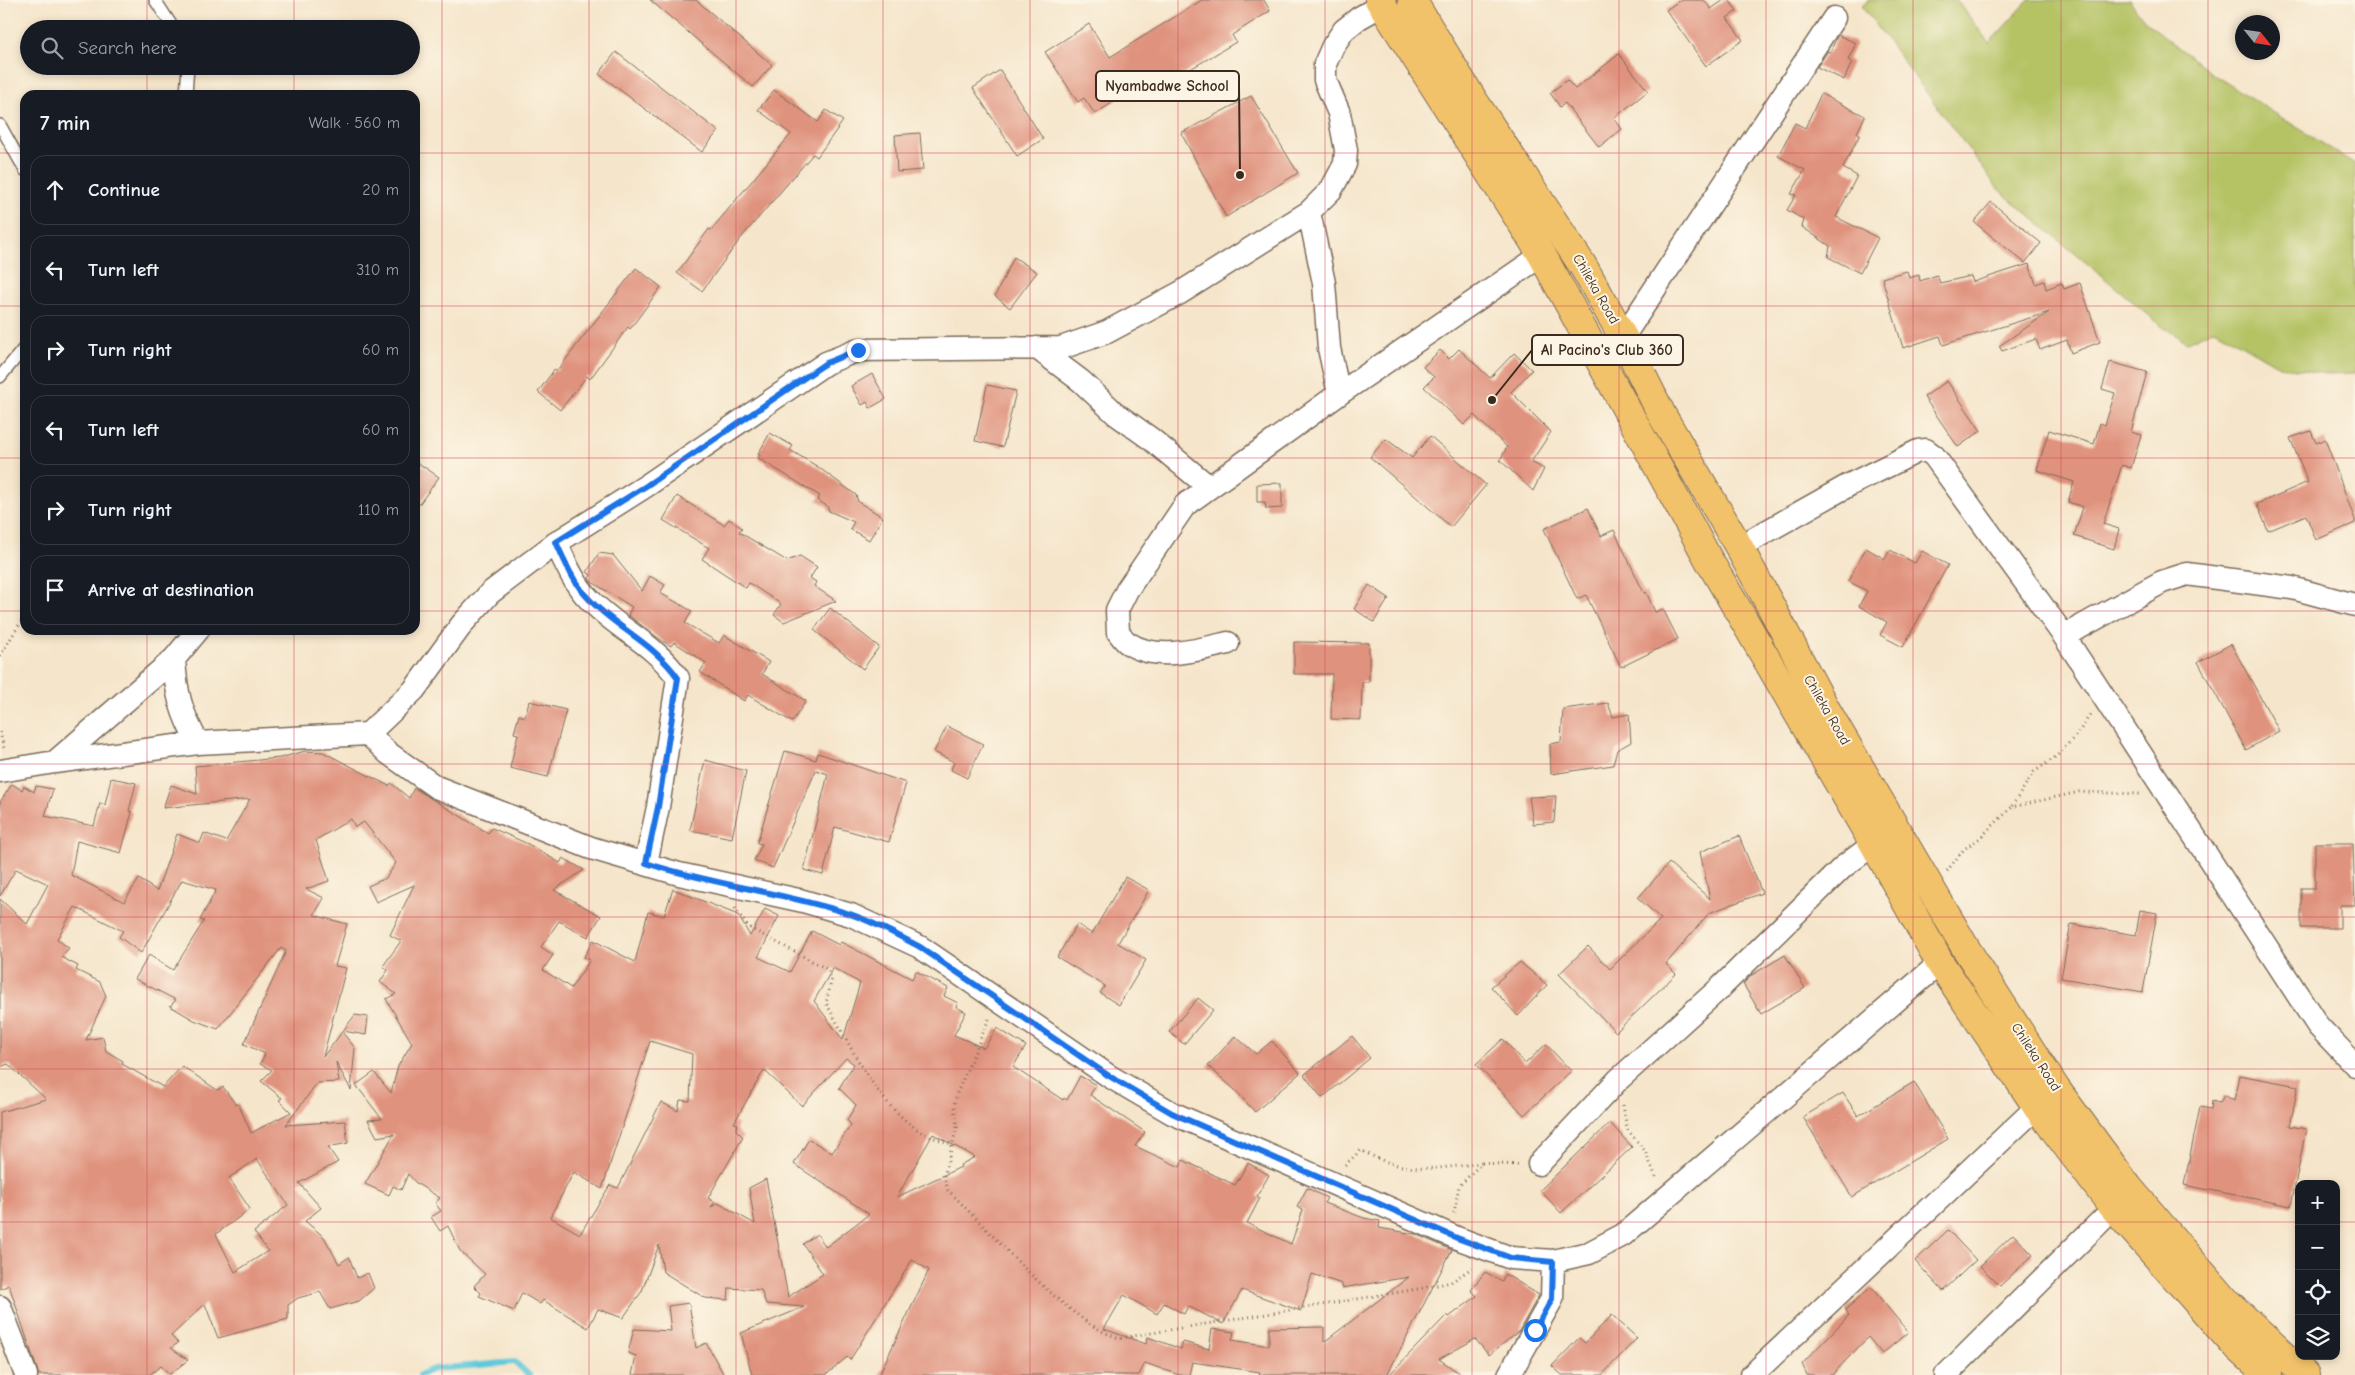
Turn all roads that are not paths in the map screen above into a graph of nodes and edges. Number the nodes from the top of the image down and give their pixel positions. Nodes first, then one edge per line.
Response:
1 (154, 0) edge
2 (1412, 0) edge
3 (1381, 2) edge
4 (1834, 18) dead end
5 (168, 20) edge
6 (187, 75) edge
7 (186, 90) edge
8 (0, 125) edge
9 (20, 161) edge
10 (1308, 212) junction
11 (1542, 255) junction
12 (1623, 337) junction
13 (1037, 348) junction
14 (20, 353) edge
15 (0, 377) edge
16 (1339, 394) junction
17 (1209, 487) junction
18 (556, 542) junction
19 (1738, 547) junction
20 (2355, 605) edge
21 (194, 635) edge
22 (2064, 636) junction
23 (1228, 643) dead end
24 (174, 658) junction
25 (368, 734) junction
26 (198, 744) junction
27 (55, 762) junction
28 (0, 771) edge
29 (1874, 844) junction
30 (646, 863) junction
31 (1940, 963) junction
32 (2355, 1065) edge
33 (2037, 1107) junction
34 (1539, 1164) road end
35 (2114, 1208) junction
36 (1553, 1262) junction
37 (0, 1307) edge
38 (26, 1375) edge
39 (1509, 1375) edge
40 (1752, 1375) edge
41 (1946, 1375) edge
42 (2268, 1375) edge
43 (2305, 1375) edge

1 - 5 lane
2 - 12 highway, Chileka Road
3 - 10 street
3 - 11 highway, Chileka Road
4 - 12 street
6 - 7 lane
8 - 9 lane
10 - 13 street
10 - 16 street
11 - 16 street
11 - 29 highway, Chileka Road
12 - 19 highway, Chileka Road
13 - 17 street
13 - 18 street
14 - 15 lane
16 - 17 street
17 - 23 street
18 - 25 street
18 - 30 street
19 - 22 street
19 - 43 highway, Chileka Road
20 - 22 street
21 - 24 street
22 - 32 street
24 - 26 street
24 - 27 street
25 - 26 street
25 - 30 street
26 - 27 street
27 - 28 street
29 - 31 highway, Chileka Road
29 - 34 street
30 - 36 street
31 - 33 highway, Chileka Road
31 - 36 street
33 - 35 highway, Chileka Road
33 - 40 street
35 - 41 street
35 - 42 highway, Chileka Road
36 - 39 street
37 - 38 street

